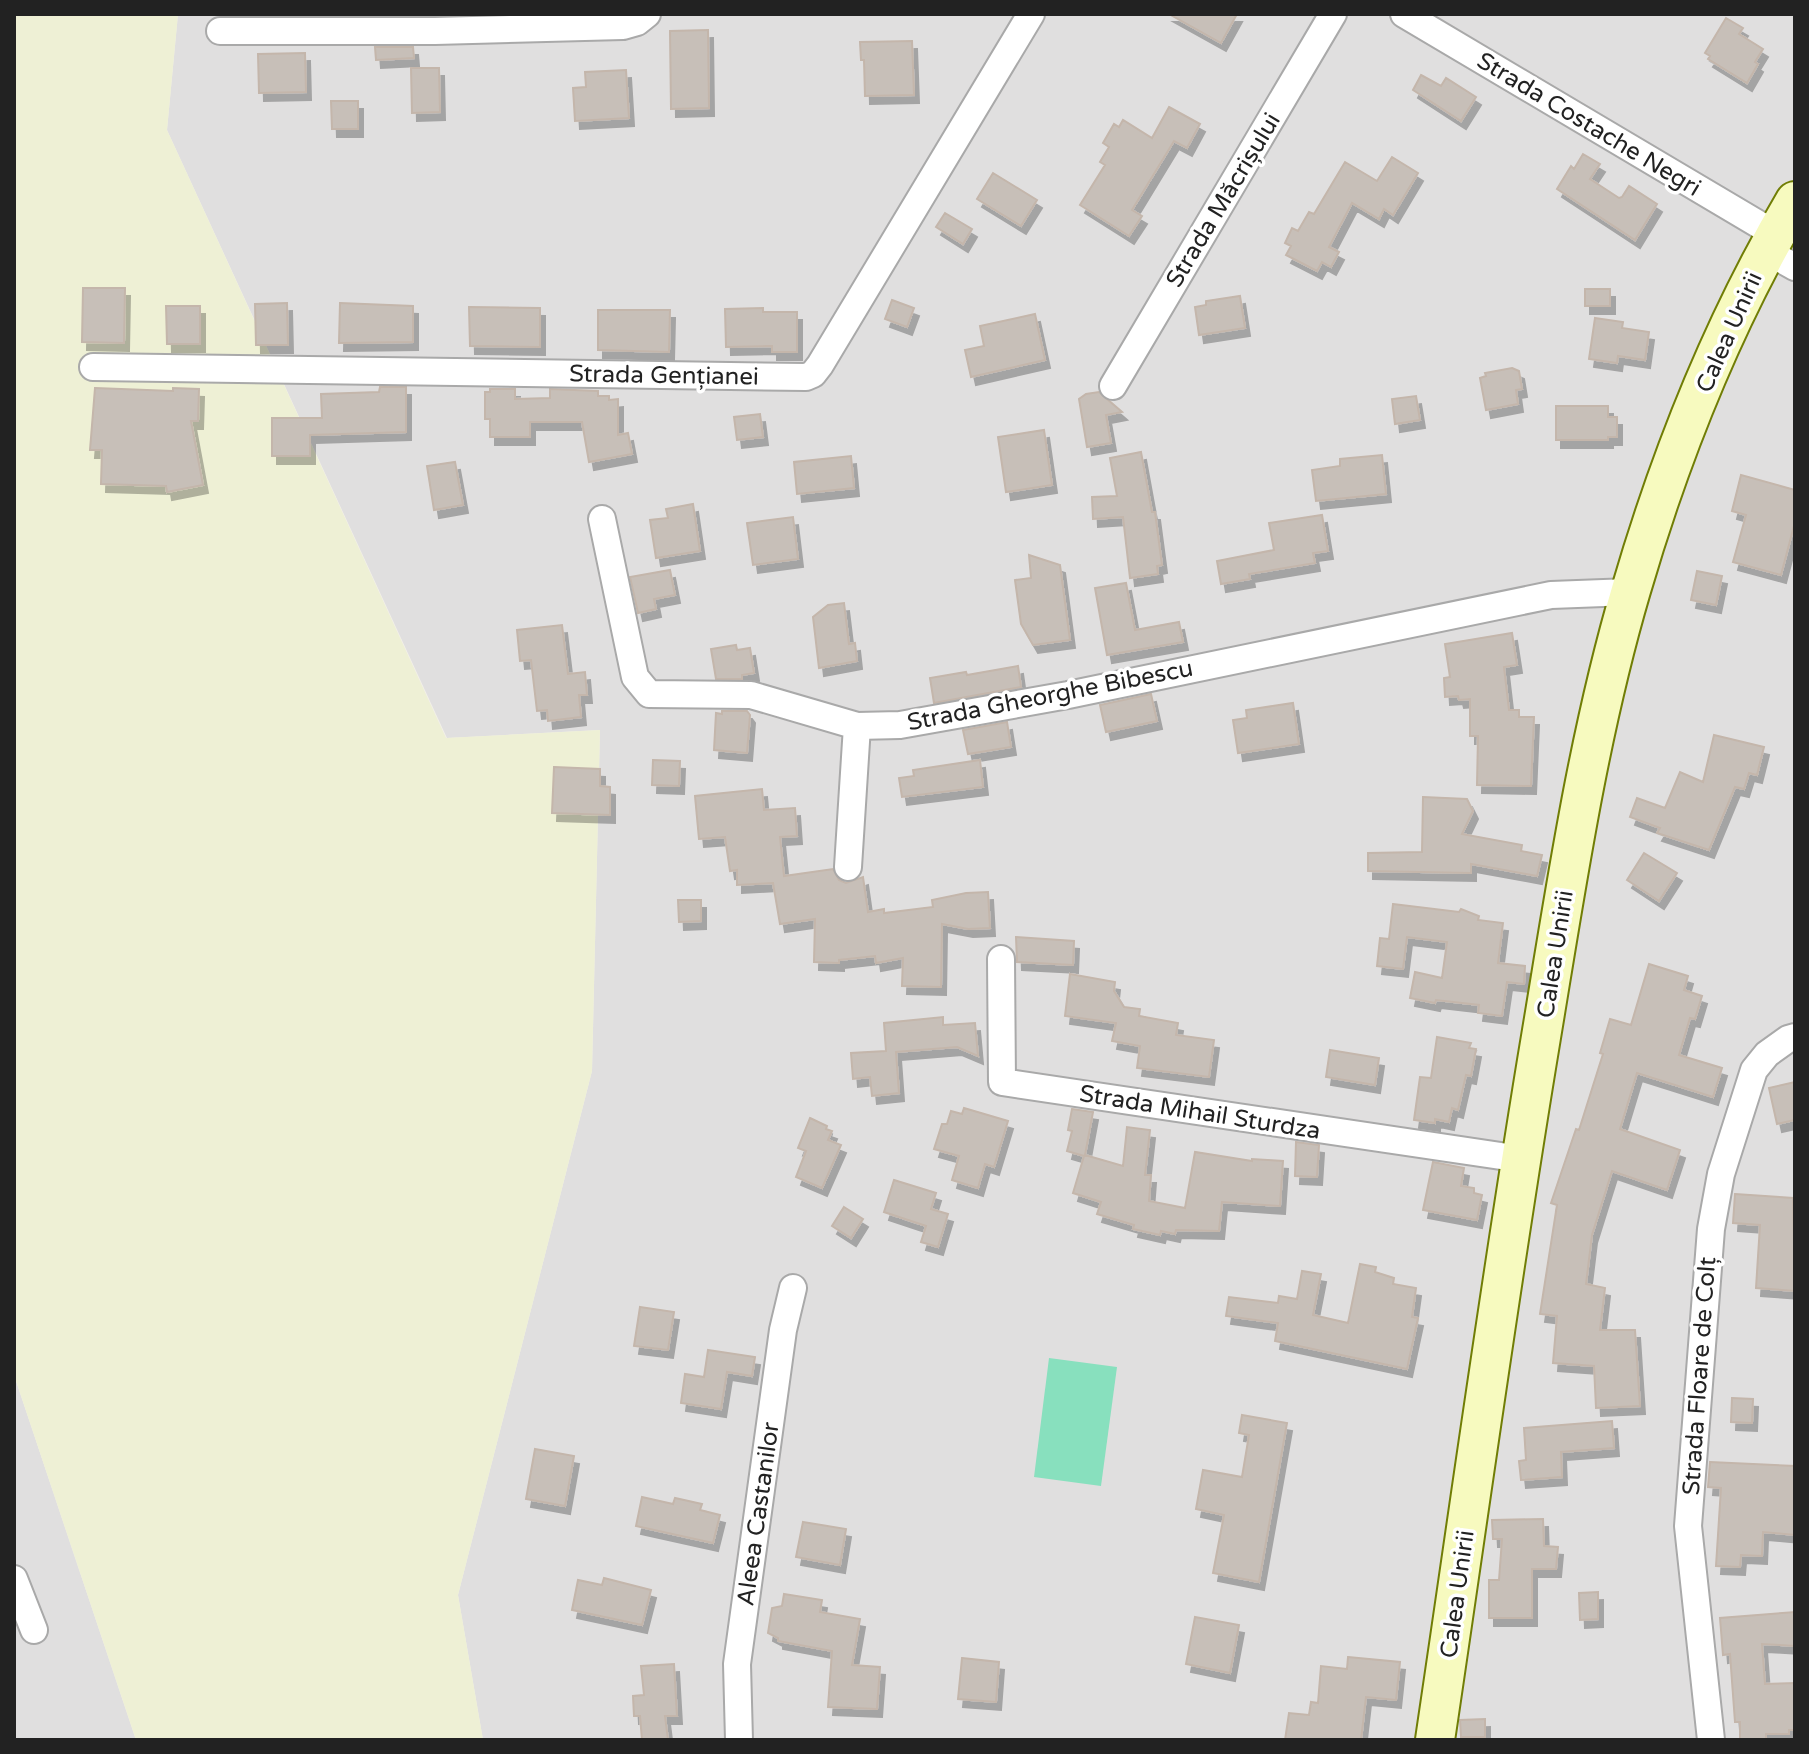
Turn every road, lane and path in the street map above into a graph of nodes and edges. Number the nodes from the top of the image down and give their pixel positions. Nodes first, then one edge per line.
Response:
1 (647, 14) edge
2 (1031, 14) edge
3 (1333, 14) edge
4 (1404, 14) edge
5 (220, 31) dead end
6 (1795, 201) edge
7 (1779, 251) edge
8 (93, 367) dead end
9 (1113, 386) dead end
10 (602, 519) dead end
11 (1630, 592) junction
12 (857, 726) junction
13 (848, 867) dead end
14 (1001, 959) dead end
15 (1795, 1037) edge
16 (1521, 1159) junction
17 (793, 1288) dead end
18 (14, 1579) edge
19 (34, 1630) dead end
20 (739, 1740) edge
21 (1435, 1740) edge
22 (1711, 1740) edge

1 - 5 street
2 - 8 street, Strada Gențianei
3 - 9 street, Strada Măcrișului
4 - 7 street, Strada Costache Negri
6 - 7 main road, Calea Unirii
7 - 11 main road, Calea Unirii
10 - 12 street, Strada Gheorghe Bibescu
11 - 12 street, Strada Gheorghe Bibescu
11 - 16 main road, Calea Unirii
12 - 13 street
14 - 16 street, Strada Mihail Sturdza
15 - 22 street, Strada Floare de Colț
16 - 21 main road, Calea Unirii
17 - 20 street, Aleea Castanilor
18 - 19 street

